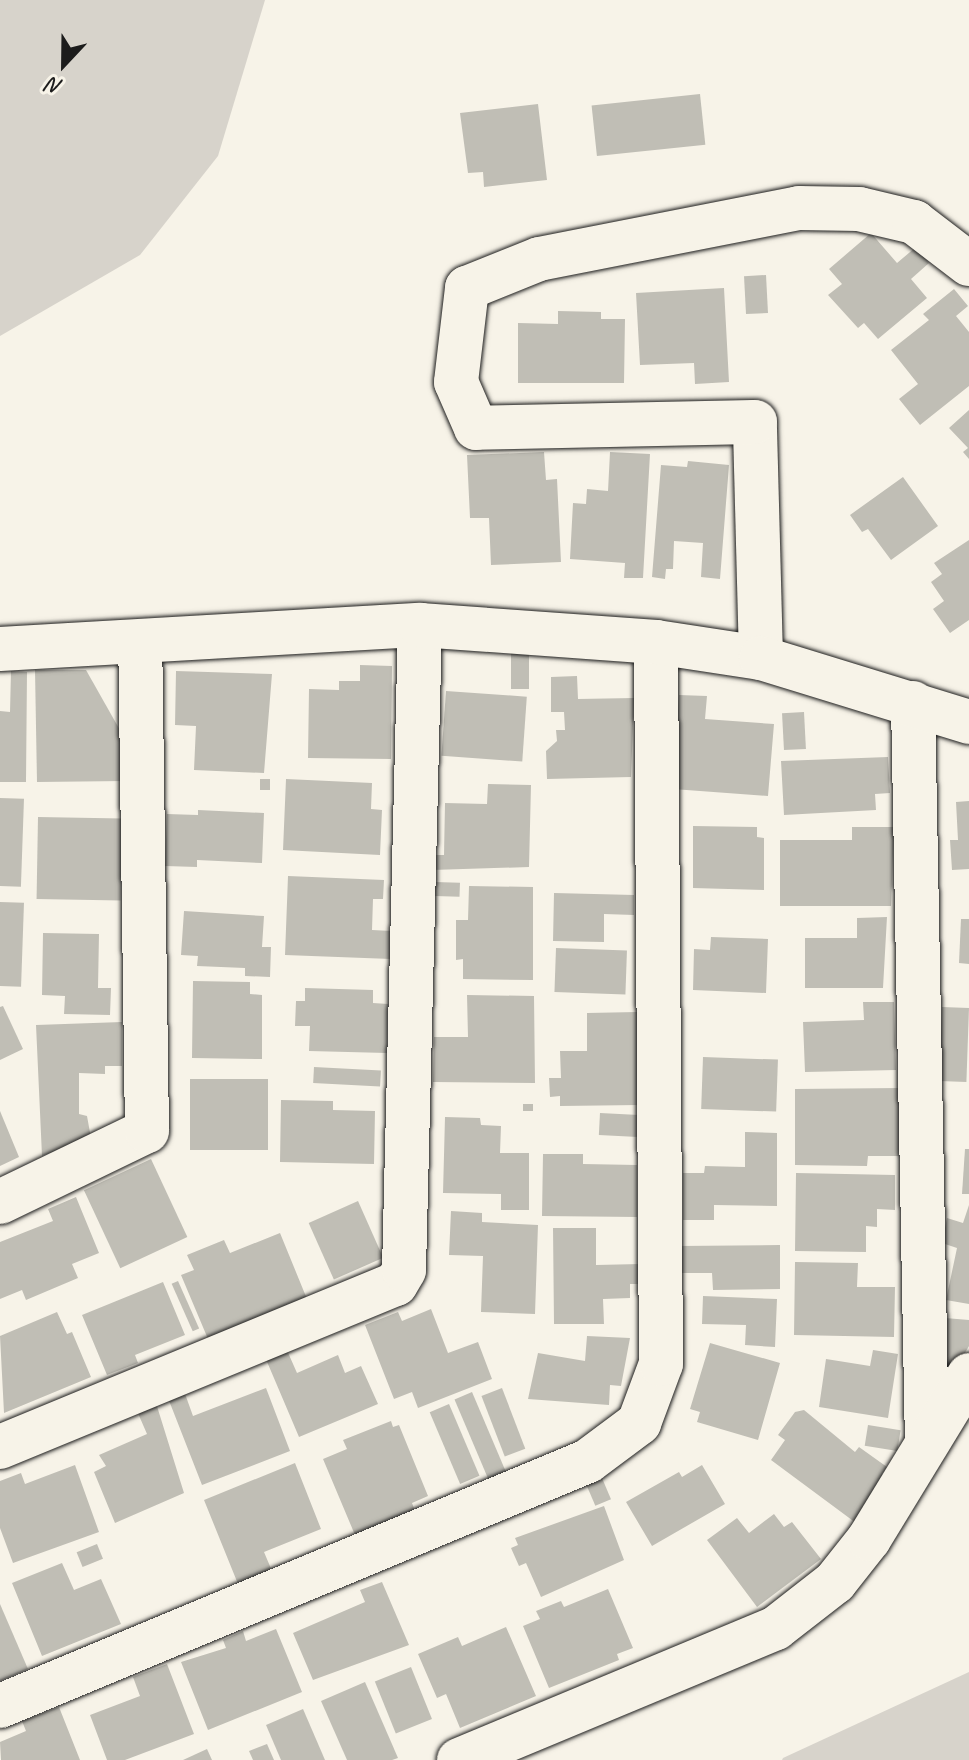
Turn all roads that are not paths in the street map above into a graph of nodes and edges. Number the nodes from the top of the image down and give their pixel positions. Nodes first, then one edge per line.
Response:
1 (969, 264) edge
2 (420, 625) junction
3 (140, 642) junction
4 (656, 642) junction
5 (0, 649) edge
6 (761, 658) junction
7 (913, 703) junction
8 (969, 722) edge
9 (0, 1202) edge
10 (969, 1375) edge
11 (927, 1443) junction
12 (0, 1447) edge
13 (0, 1706) edge
14 (459, 1760) edge

1 - 6 street
2 - 3 street
2 - 4 street
2 - 12 street
3 - 5 street
3 - 9 street
4 - 6 street
4 - 13 street
6 - 7 street
7 - 8 street
7 - 11 street
10 - 11 street
11 - 14 street

